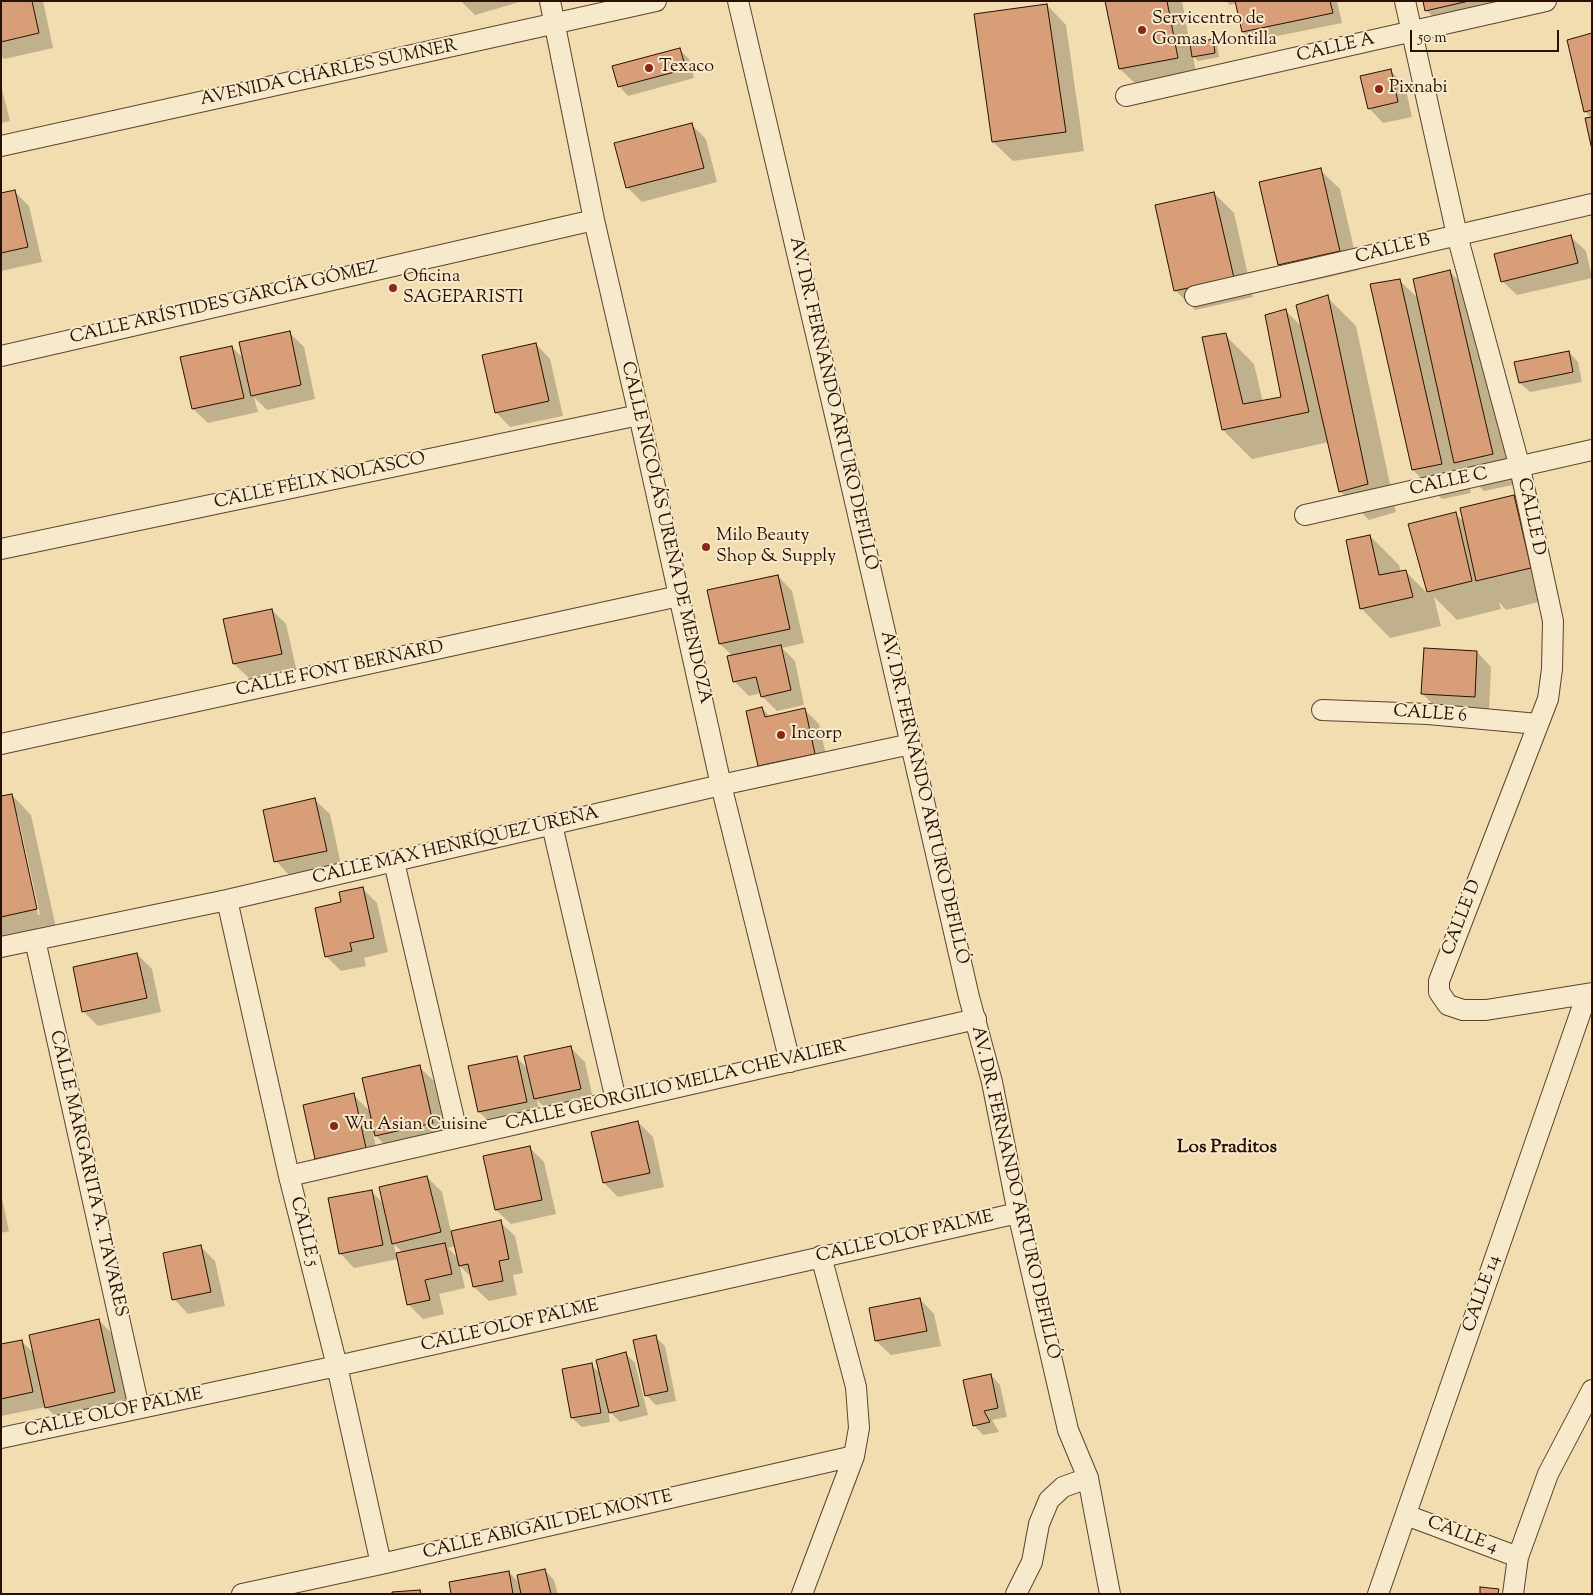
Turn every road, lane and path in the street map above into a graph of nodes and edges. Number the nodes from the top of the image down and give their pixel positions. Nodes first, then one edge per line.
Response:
1 (550, 1) edge
2 (656, 1) edge
3 (738, 1) edge
4 (1405, 1) edge
5 (1546, 1) edge
6 (556, 25) junction
7 (1412, 32) junction
8 (1126, 96) dead end
9 (1, 146) edge
10 (1592, 204) edge
11 (594, 220) junction
12 (1457, 235) junction
13 (1195, 296) dead end
14 (1, 356) edge
15 (639, 415) junction
16 (1592, 450) edge
17 (1520, 468) junction
18 (1305, 515) dead end
19 (1, 550) edge
20 (679, 596) junction
21 (1322, 710) dead end
22 (1538, 724) junction
23 (1, 744) edge
24 (911, 744) junction
25 (721, 784) junction
26 (552, 825) junction
27 (394, 862) junction
28 (227, 900) junction
29 (35, 940) junction
30 (1, 948) edge
31 (1589, 993) edge
32 (976, 1019) junction
33 (790, 1062) junction
34 (616, 1100) junction
35 (458, 1136) junction
36 (289, 1176) junction
37 (1018, 1212) junction
38 (821, 1256) junction
39 (337, 1366) junction
40 (1592, 1390) edge
41 (138, 1408) junction
42 (1, 1438) edge
43 (854, 1456) junction
44 (1088, 1478) junction
45 (1406, 1515) junction
46 (1518, 1557) junction
47 (381, 1564) junction
48 (295, 1588) edge
49 (242, 1594) edge
50 (802, 1594) edge
51 (1016, 1594) edge
52 (1110, 1594) edge
53 (1378, 1594) edge
54 (1513, 1594) edge

1 - 6 street, CALLE NICOLÁS UREÑA DE MENDOZA
2 - 6 street, AVENIDA CHARLES SUMNER
3 - 24 street, AV. DR. FERNANDO ARTURO DEFILLÓ
4 - 7 street, CALLE D
5 - 7 street, CALLE A
6 - 9 street, AVENIDA CHARLES SUMNER
6 - 11 street, CALLE NICOLÁS UREÑA DE MENDOZA
7 - 8 street, CALLE A
7 - 12 street, CALLE D
10 - 12 street, CALLE B
11 - 14 street, CALLE ARÍSTIDES GARCÍA GÓMEZ
11 - 15 street, CALLE NICOLÁS UREÑA DE MENDOZA
12 - 13 street, CALLE B
12 - 17 street, CALLE D
15 - 19 street, CALLE FÉLIX NOLASCO
15 - 20 street, CALLE NICOLÁS UREÑA DE MENDOZA
16 - 17 street, CALLE C
17 - 18 street, CALLE C
17 - 22 street, CALLE D
20 - 23 street, CALLE FONT BERNARD
20 - 25 street, CALLE NICOLÁS UREÑA DE MENDOZA
21 - 22 street, CALLE 6
22 - 31 street, CALLE D
24 - 25 street, CALLE MAX HENRÍQUEZ UREÑA
24 - 32 street, AV. DR. FERNANDO ARTURO DEFILLÓ
25 - 26 street, CALLE MAX HENRÍQUEZ UREÑA
25 - 33 street, CALLE NICOLÁS UREÑA DE MENDOZA
26 - 27 street, CALLE MAX HENRÍQUEZ UREÑA
26 - 34 street
27 - 28 street, CALLE MAX HENRÍQUEZ UREÑA
27 - 35 street
28 - 29 street, CALLE MAX HENRÍQUEZ UREÑA
28 - 36 street, CALLE 5
29 - 30 street, CALLE MAX HENRÍQUEZ UREÑA
29 - 41 street, CALLE MARGARITA A. TAVARES
31 - 45 street, CALLE 14
32 - 33 street, CALLE GEORGILIO MELLA CHEVALIER
32 - 37 street, AV. DR. FERNANDO ARTURO DEFILLÓ
33 - 34 street, CALLE GEORGILIO MELLA CHEVALIER
34 - 35 street, CALLE GEORGILIO MELLA CHEVALIER
35 - 36 street, CALLE GEORGILIO MELLA CHEVALIER
36 - 39 street, CALLE 5
37 - 38 street, CALLE OLOF PALME
37 - 44 street, AV. DR. FERNANDO ARTURO DEFILLÓ
38 - 39 street, CALLE OLOF PALME
38 - 43 street
39 - 41 street, CALLE OLOF PALME
39 - 47 street, CALLE 5
40 - 46 street
41 - 42 street, CALLE OLOF PALME
43 - 47 street, CALLE ABIGAIL DEL MONTE
43 - 50 street
44 - 51 street
44 - 52 street, AV. DR. FERNANDO ARTURO DEFILLÓ
45 - 46 street, CALLE 4
45 - 53 street, CALLE 14
46 - 54 street
47 - 48 street, CALLE ABIGAIL DEL MONTE
48 - 49 street, CALLE ABIGAIL DEL MONTE

